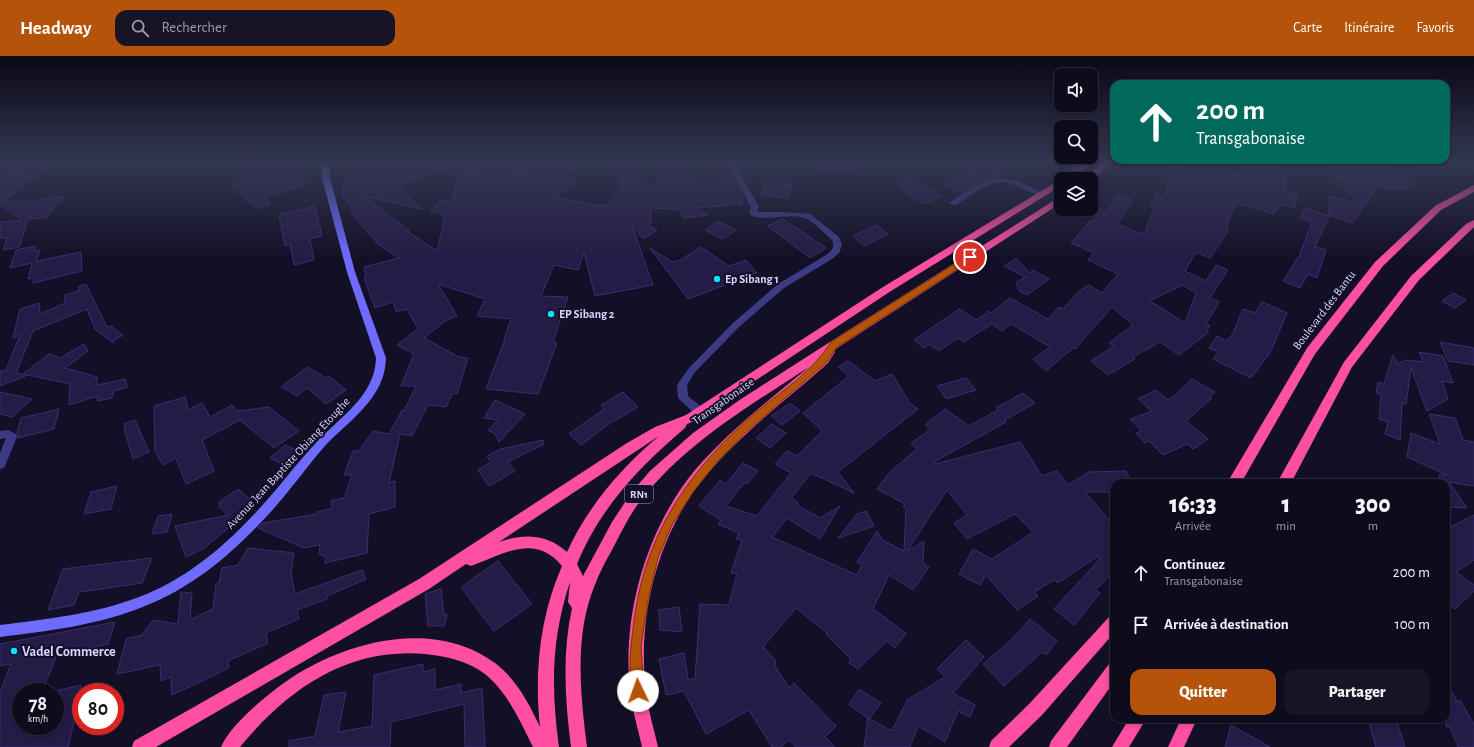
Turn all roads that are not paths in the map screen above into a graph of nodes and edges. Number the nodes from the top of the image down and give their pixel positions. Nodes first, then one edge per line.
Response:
1 (330, 194) edge
2 (748, 194) edge
3 (967, 194) edge
4 (1042, 194) edge
5 (1463, 194) edge
6 (953, 203) dead end
7 (1054, 203) edge
8 (1474, 223) edge
9 (834, 344) junction
10 (694, 415) junction
11 (0, 435) edge
12 (0, 465) edge
13 (1236, 479) edge
14 (1286, 479) edge
15 (570, 565) junction
16 (424, 584) junction
17 (1110, 626) edge
18 (0, 631) edge
19 (1110, 674) edge
20 (573, 697) junction
21 (1135, 723) edge
22 (1187, 723) edge
23 (140, 747) edge
24 (229, 747) edge
25 (542, 747) edge
26 (551, 747) edge
27 (579, 747) edge
28 (650, 747) edge
29 (997, 747) edge
30 (1057, 747) edge
31 (1120, 747) edge
32 (1176, 747) edge

1 - 18 street, Avenue Jean Baptiste Obiang Etoughe
2 - 10 street
3 - 6 street
4 - 10 highway, Transgabonaise / RN1
5 - 13 highway, Boulevard des Bantu
7 - 9 highway, Transgabonaise / RN1
8 - 14 highway
9 - 20 highway, Transgabonaise / RN1
9 - 28 highway
10 - 15 highway, Transgabonaise / RN1
10 - 16 highway
11 - 12 street
15 - 16 highway
15 - 20 highway
15 - 26 highway, Transgabonaise / RN1
16 - 23 highway
17 - 29 highway
19 - 30 highway
20 - 27 highway, Transgabonaise / RN1
21 - 31 highway
22 - 32 highway
24 - 25 highway

